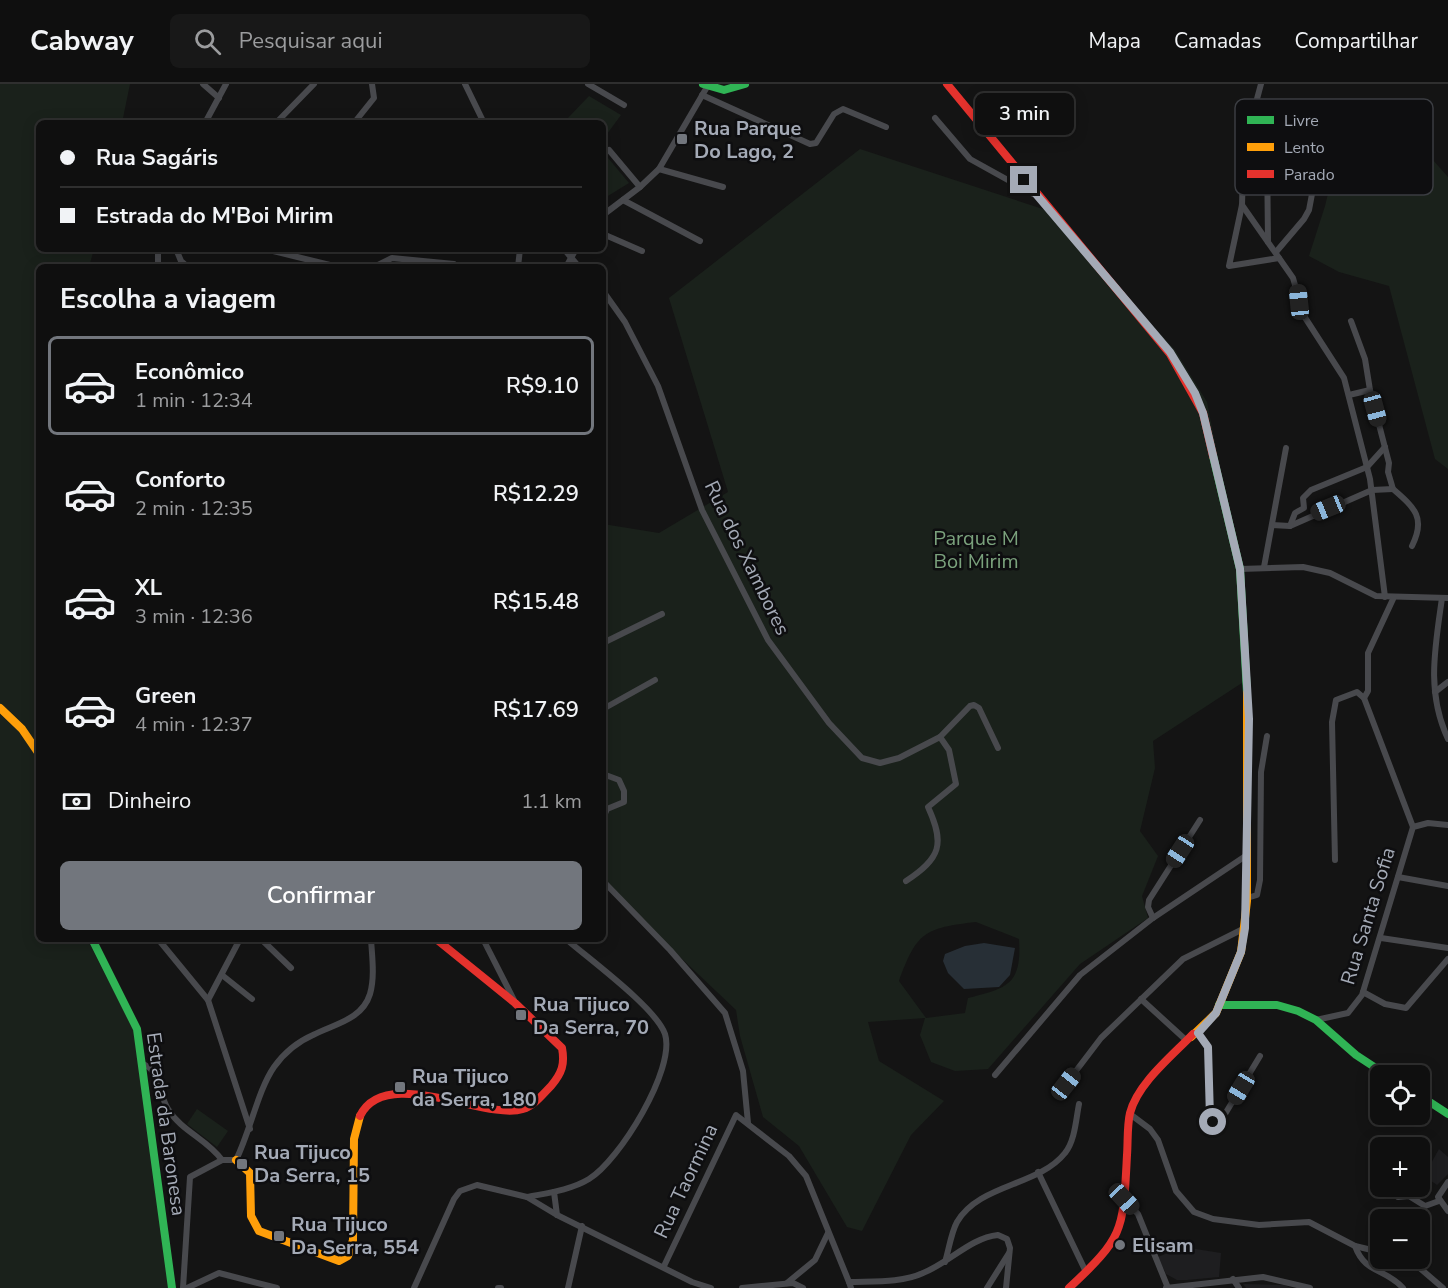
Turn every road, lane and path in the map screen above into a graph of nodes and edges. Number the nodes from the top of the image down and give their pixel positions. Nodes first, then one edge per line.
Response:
1 (202, 84) edge
2 (226, 84) edge
3 (314, 84) edge
4 (372, 84) edge
5 (465, 84) edge
6 (588, 84) edge
7 (745, 84) edge
8 (947, 84) edge
9 (1261, 84) edge
10 (705, 85) edge
11 (702, 95) junction
12 (219, 98) junction
13 (1258, 99) edge
14 (624, 105) dead end
15 (935, 118) dead end
16 (207, 120) edge
17 (279, 120) edge
18 (356, 120) edge
19 (483, 120) edge
20 (886, 127) dead end
21 (609, 150) dead end
22 (659, 169) junction
23 (640, 187) junction
24 (723, 187) dead end
25 (1242, 195) edge
26 (1267, 195) edge
27 (1312, 195) edge
28 (1038, 197) junction
29 (623, 200) junction
30 (1242, 205) junction
31 (606, 213) edge
32 (606, 235) edge
33 (700, 240) dead end
34 (1268, 242) junction
35 (642, 251) dead end
36 (277, 252) edge
37 (567, 252) edge
38 (574, 252) edge
39 (1277, 255) junction
40 (571, 257) junction
41 (326, 264) edge
42 (380, 264) edge
43 (454, 264) edge
44 (568, 264) edge
45 (577, 264) edge
46 (606, 295) edge
47 (1351, 321) dead end
48 (1370, 390) junction
49 (1349, 395) junction
50 (1385, 447) junction
51 (1286, 448) dead end
52 (1367, 467) junction
53 (1393, 489) junction
54 (1372, 490) junction
55 (1272, 525) junction
56 (1290, 526) junction
57 (1412, 546) dead end
58 (1264, 567) junction
59 (1240, 569) junction
60 (1385, 597) junction
61 (1394, 597) junction
62 (1445, 598) edge
63 (662, 614) dead end
64 (606, 642) edge
65 (655, 680) dead end
66 (1448, 682) edge
67 (1435, 692) junction
68 (1364, 698) junction
69 (606, 706) edge
70 (0, 708) edge
71 (1267, 736) dead end
72 (940, 737) junction
73 (1448, 739) edge
74 (998, 748) dead end
75 (36, 750) edge
76 (606, 775) edge
77 (606, 810) edge
78 (1200, 820) dead end
79 (1448, 825) edge
80 (1413, 827) junction
81 (1247, 855) junction
82 (1335, 860) dead end
83 (1398, 876) junction
84 (906, 881) dead end
85 (606, 884) edge
86 (1448, 886) edge
87 (1247, 898) junction
88 (1153, 918) junction
89 (1245, 928) junction
90 (1381, 938) junction
91 (94, 942) edge
92 (160, 942) edge
93 (238, 942) edge
94 (264, 942) edge
95 (371, 942) edge
96 (440, 942) edge
97 (484, 942) edge
98 (569, 942) edge
99 (1448, 948) edge
100 (1448, 959) edge
101 (291, 968) dead end
102 (222, 975) junction
103 (1363, 992) junction
104 (252, 999) dead end
105 (1140, 999) junction
106 (208, 1000) junction
107 (1220, 1001) junction
108 (515, 1003) junction
109 (1316, 1020) junction
110 (1192, 1037) junction
111 (1260, 1056) dead end
112 (140, 1063) junction
113 (1371, 1065) edge
114 (994, 1075) dead end
115 (1066, 1084) dead end
116 (1430, 1102) edge
117 (1079, 1104) dead end
118 (1130, 1114) junction
119 (1448, 1114) edge
120 (748, 1123) junction
121 (250, 1129) junction
122 (222, 1160) junction
123 (236, 1160) junction
124 (1038, 1172) junction
125 (1448, 1182) edge
126 (554, 1192) junction
127 (527, 1197) junction
128 (1411, 1197) edge
129 (1124, 1199) junction
130 (1439, 1201) junction
131 (1448, 1211) edge
132 (557, 1215) junction
133 (582, 1226) junction
134 (828, 1233) junction
135 (1355, 1246) junction
136 (1370, 1250) edge
137 (1010, 1253) junction
138 (945, 1262) junction
139 (664, 1266) junction
140 (1423, 1269) edge
141 (1086, 1272) junction
142 (1233, 1279) junction
143 (787, 1283) junction
144 (850, 1285) edge
145 (172, 1288) edge
146 (185, 1288) edge
147 (277, 1288) edge
148 (414, 1288) edge
149 (568, 1288) edge
150 (711, 1288) edge
151 (742, 1288) edge
152 (803, 1288) edge
153 (987, 1288) edge
154 (1006, 1288) edge
155 (1068, 1288) edge
156 (1167, 1288) edge
157 (1239, 1288) edge
158 (1310, 1288) edge
159 (1403, 1288) edge
160 (1443, 1288) edge

1 - 12 street
2 - 12 street
3 - 17 street
4 - 18 street
5 - 19 street
6 - 14 street
7 - 10 main road
8 - 28 main road
9 - 13 street
10 - 11 street
11 - 20 street
11 - 22 street
12 - 16 street
15 - 28 street
21 - 23 street
22 - 23 street
22 - 24 street
23 - 29 street
25 - 30 street
26 - 34 street
27 - 39 street
28 - 59 main road
29 - 31 street
29 - 33 street
30 - 34 street
30 - 39 street
32 - 35 street
34 - 39 street
36 - 41 street
37 - 40 street
38 - 40 street
39 - 49 street
40 - 44 street
40 - 45 street
42 - 43 street
46 - 72 street, Rua dos Xambores
47 - 48 street
48 - 49 street
48 - 50 street
49 - 52 street
50 - 52 street
50 - 53 street
51 - 55 street
52 - 54 street
52 - 56 street
53 - 54 street
53 - 57 street
54 - 56 street
54 - 60 street
55 - 56 street
55 - 58 street
58 - 59 street
58 - 60 street
59 - 81 main road
60 - 61 street
61 - 62 street
61 - 68 street
62 - 67 street
63 - 64 street
65 - 69 street
66 - 67 street
67 - 73 street
68 - 80 street
68 - 82 street
70 - 75 main road
71 - 87 street
72 - 74 street, Rua dos Xambores
72 - 84 street
76 - 77 street
78 - 88 street
79 - 80 street, Rua Santa Sofia
80 - 83 street, Rua Santa Sofia
81 - 87 main road
81 - 88 street
83 - 86 street
83 - 90 street, Rua Santa Sofia
85 - 120 street
87 - 89 main road
88 - 114 street
89 - 105 street
89 - 107 main road
90 - 99 street
90 - 103 street, Rua Santa Sofia
91 - 112 main road, Estrada da Baronesa
92 - 106 street
93 - 102 street
94 - 101 street
95 - 121 street
96 - 108 main road
97 - 108 street
98 - 126 street
100 - 103 street
102 - 104 street
102 - 106 street
103 - 109 street, Rua Santa Sofia
105 - 110 street
105 - 115 street
106 - 121 street
107 - 109 main road
107 - 110 main road
108 - 123 main road
109 - 113 main road
110 - 111 street
110 - 118 main road
112 - 122 street
112 - 145 main road, Estrada da Baronesa
116 - 119 main road
117 - 124 street
118 - 129 main road
118 - 135 street
120 - 134 street
120 - 139 street, Rua Taormina
121 - 123 street
122 - 123 street
122 - 146 street
124 - 138 street
124 - 141 street
125 - 130 street
126 - 127 street
126 - 132 street
127 - 132 street
127 - 148 street
128 - 130 street
129 - 141 main road
129 - 156 street
130 - 131 street
132 - 133 street
133 - 139 street
133 - 149 street
134 - 143 street
134 - 144 street
135 - 136 street
135 - 159 street
137 - 138 street
137 - 153 street
137 - 154 street
138 - 144 street
139 - 150 street
140 - 160 street
141 - 155 main road
142 - 156 street
142 - 157 street
142 - 158 street
143 - 151 street
143 - 152 street
146 - 147 street

